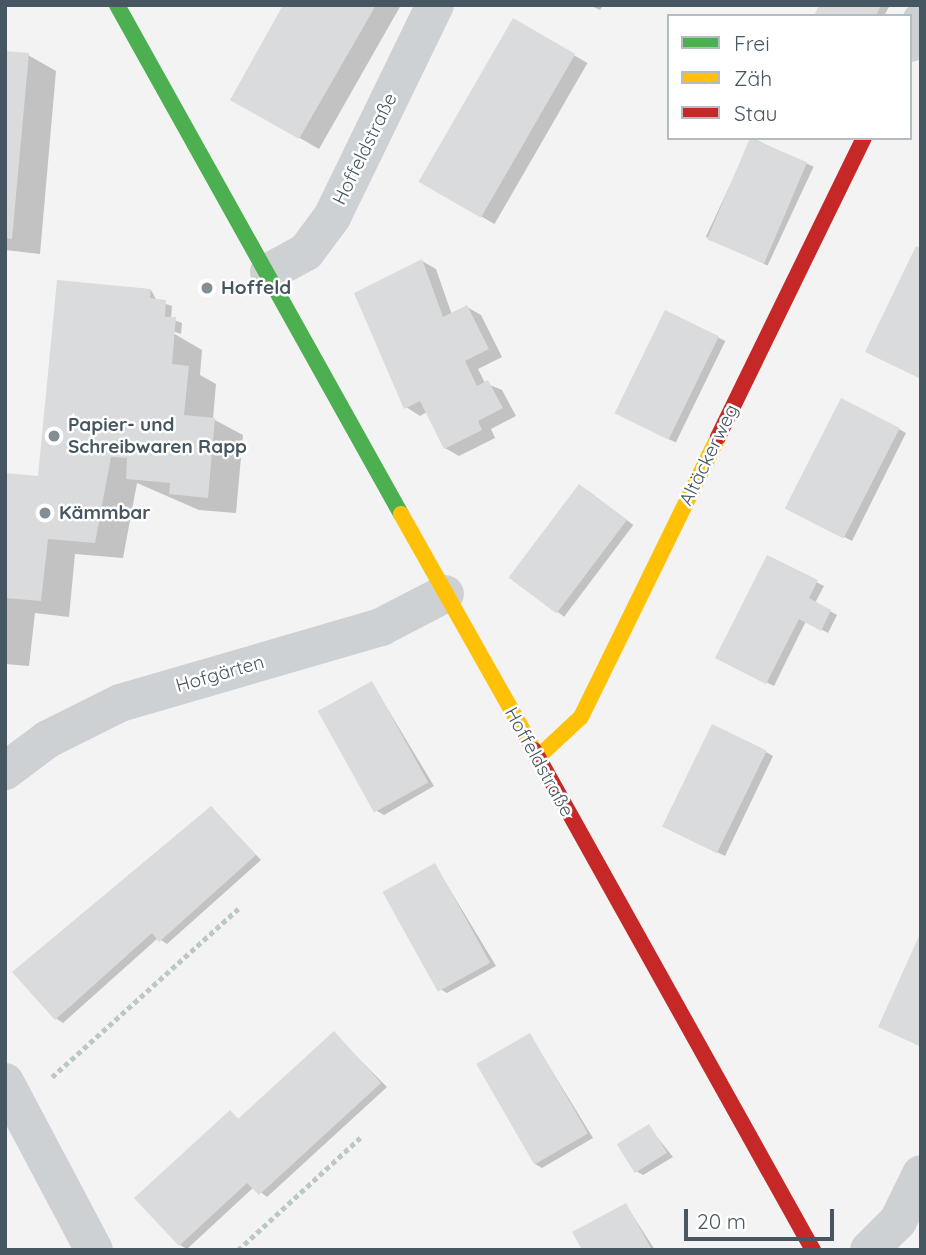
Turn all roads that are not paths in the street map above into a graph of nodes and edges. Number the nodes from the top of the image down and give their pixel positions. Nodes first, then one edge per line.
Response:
1 (117, 5) edge
2 (435, 5) edge
3 (921, 22) edge
4 (912, 39) edge
5 (863, 140) edge
6 (269, 272) junction
7 (445, 594) junction
8 (537, 758) junction
9 (5, 771) edge
10 (12, 1095) edge
11 (921, 1174) edge
12 (94, 1250) edge
13 (813, 1250) edge
14 (869, 1250) edge

1 - 6 street, Hoffeldstraße
2 - 6 street, Hoffeldstraße
3 - 4 street
5 - 8 street, Altäckerweg
6 - 7 street, Hoffeldstraße
7 - 8 street, Hoffeldstraße
7 - 9 street, Hofgärten
8 - 13 street, Hoffeldstraße
10 - 12 street
11 - 14 street

